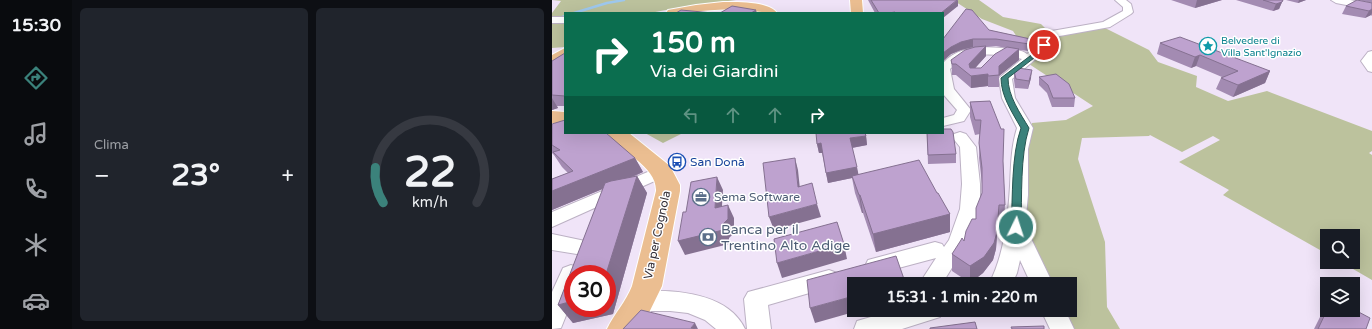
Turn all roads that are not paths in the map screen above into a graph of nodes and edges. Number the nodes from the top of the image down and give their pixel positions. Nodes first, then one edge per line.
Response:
1 (856, 0) edge
2 (1120, 0) edge
3 (1336, 0) edge
4 (1372, 7) edge
5 (677, 12) edge
6 (769, 12) edge
7 (857, 12) edge
8 (552, 20) edge
9 (564, 20) edge
10 (1004, 52) junction
11 (1372, 56) edge
12 (1032, 57) junction
13 (987, 64) edge
14 (1372, 68) edge
15 (944, 69) edge
16 (944, 69) edge
17 (552, 117) edge
18 (564, 118) edge
19 (944, 122) edge
20 (617, 134) edge
21 (960, 137) dead end
22 (662, 171) junction
23 (603, 199) junction
24 (552, 220) edge
25 (1016, 227) junction
26 (552, 242) edge
27 (583, 247) junction
28 (935, 250) dead end
29 (935, 277) edge
30 (1005, 277) edge
31 (1039, 277) edge
32 (642, 301) junction
33 (908, 317) edge
34 (1056, 317) edge
35 (552, 320) edge
36 (623, 329) edge
37 (733, 329) edge
38 (759, 329) edge
39 (866, 329) edge
40 (1062, 329) edge

1 - 7 main road
2 - 12 street
3 - 4 street
5 - 6 main road
8 - 9 street
10 - 12 street
10 - 13 street
10 - 15 street
11 - 14 street
12 - 25 street
16 - 19 street
17 - 18 main road
20 - 22 main road
21 - 29 street
22 - 23 street
22 - 32 main road, Via per Cognola
23 - 24 street
23 - 27 street
25 - 30 street
25 - 31 street
26 - 27 street
27 - 35 street
28 - 38 street
32 - 36 main road, Via per Cognola
32 - 37 street
33 - 39 street
34 - 40 street

